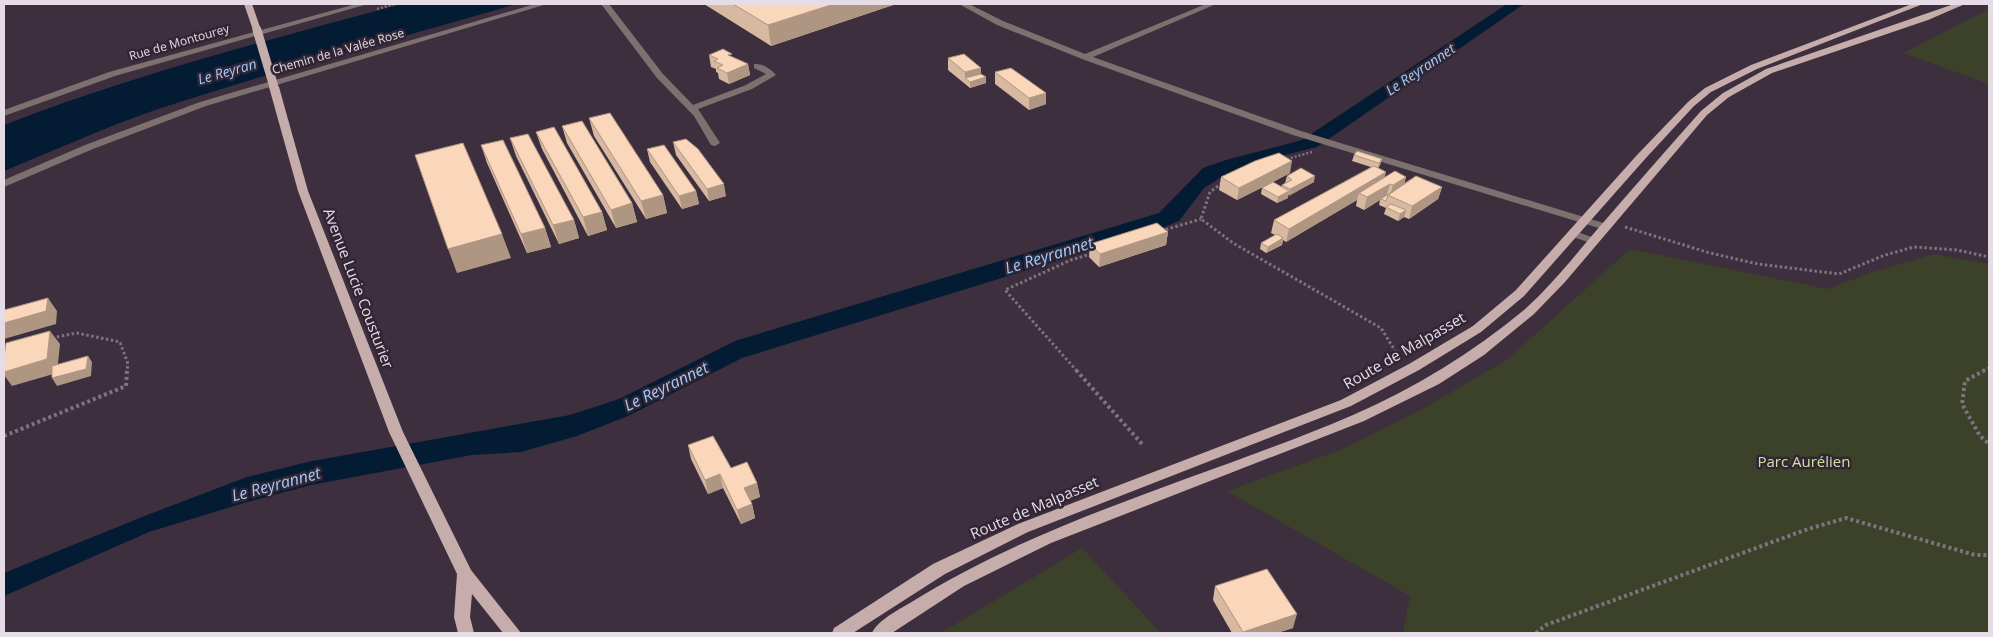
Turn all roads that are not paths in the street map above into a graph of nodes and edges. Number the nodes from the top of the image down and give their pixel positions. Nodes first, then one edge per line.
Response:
1 (248, 4) edge
2 (364, 4) edge
3 (543, 4) edge
4 (605, 4) edge
5 (963, 4) edge
6 (1212, 4) edge
7 (1919, 4) edge
8 (1961, 4) edge
9 (1085, 57) junction
10 (758, 66) dead end
11 (692, 108) junction
12 (4, 113) edge
13 (715, 143) dead end
14 (4, 184) edge
15 (1585, 220) junction
16 (1608, 224) junction
17 (1574, 234) junction
18 (1594, 241) junction
19 (1163, 472) junction
20 (1176, 488) junction
21 (464, 574) junction
22 (466, 633) edge
23 (513, 633) edge
24 (840, 633) edge
25 (880, 633) edge

1 - 21 main road, Avenue Lucie Cousturier, bridge
2 - 12 street, Rue de Montourey
3 - 14 street, Chemin de la Valée Rose
4 - 11 street
5 - 9 street
6 - 9 street
7 - 15 main road, Route de Malpasset
8 - 16 main road
9 - 15 street
10 - 11 street
11 - 13 street
15 - 16 street
15 - 17 main road, Route de Malpasset
16 - 18 main road
17 - 18 street
17 - 19 main road, Route de Malpasset
18 - 20 main road
19 - 20 main road
19 - 24 main road, Route de Malpasset
20 - 25 main road
21 - 22 main road, Avenue Lucie Cousturier
21 - 23 main road, Avenue Lucie Cousturier

